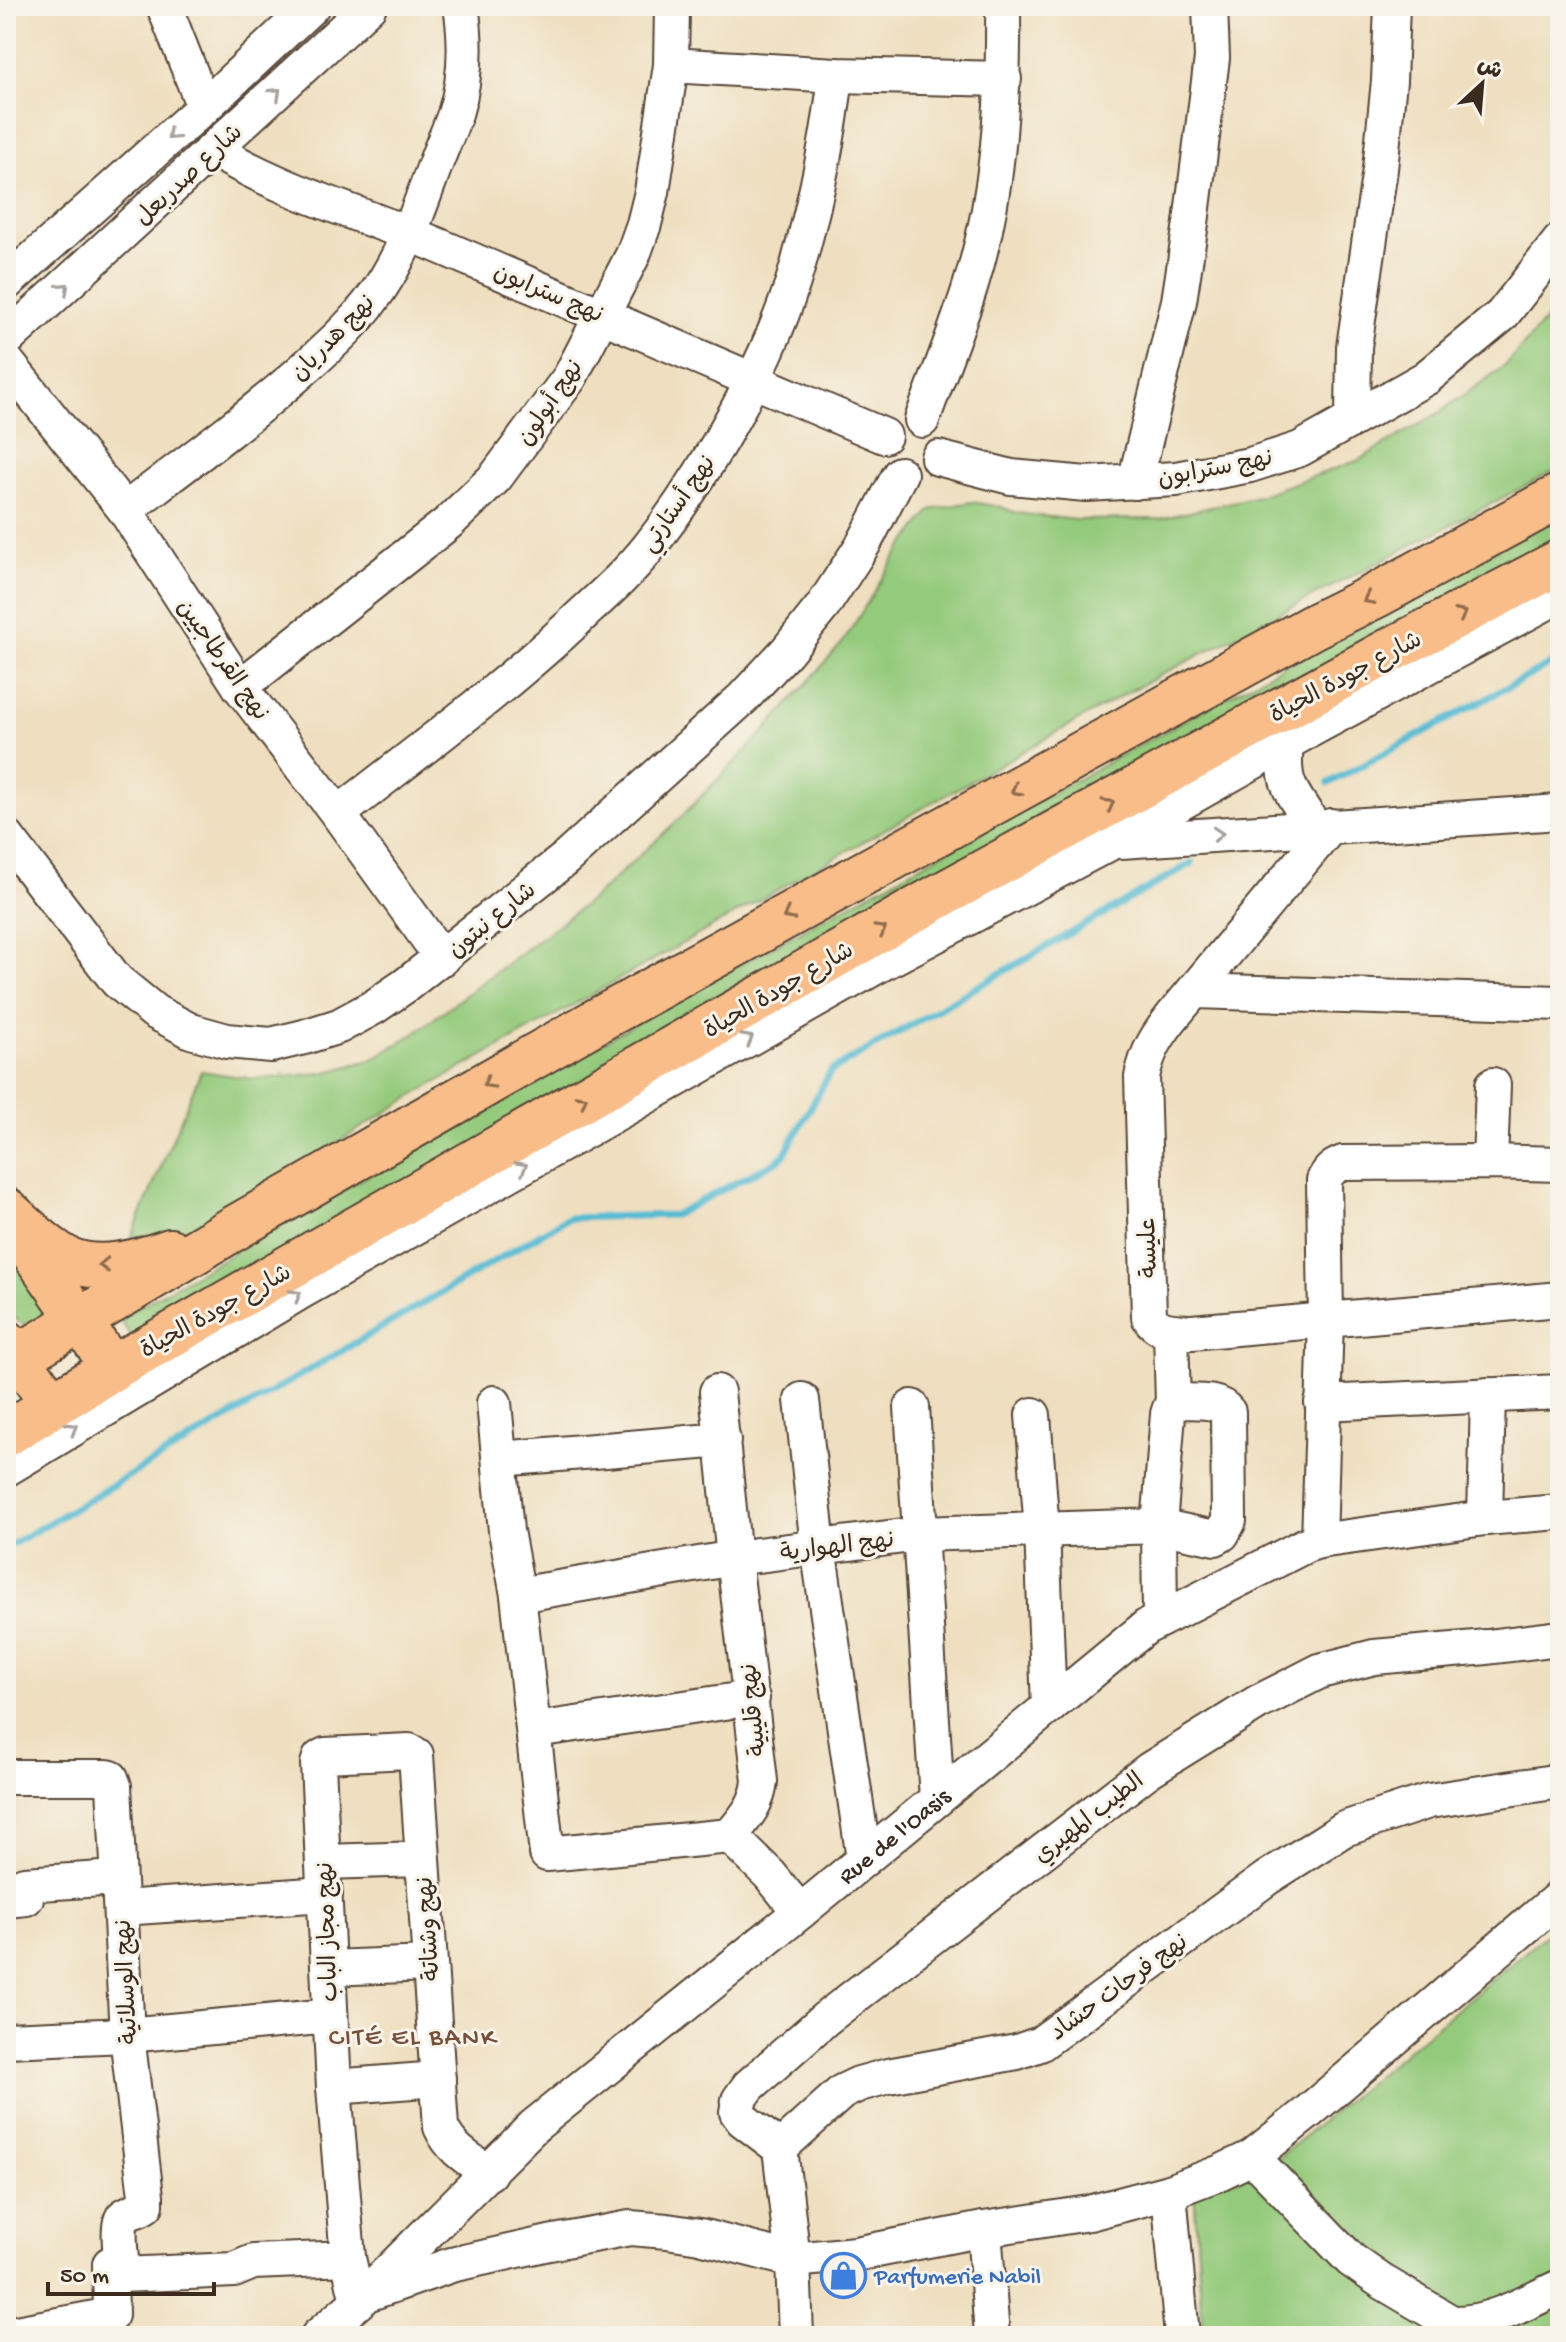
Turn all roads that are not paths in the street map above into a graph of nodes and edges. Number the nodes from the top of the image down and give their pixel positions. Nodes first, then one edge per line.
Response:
1 (164, 6) edge
2 (312, 6) edge
3 (369, 6) edge
4 (461, 6) edge
5 (672, 6) edge
6 (1003, 6) edge
7 (1210, 6) edge
8 (1392, 6) edge
9 (671, 65) junction
10 (836, 75) junction
11 (1004, 79) junction
12 (204, 107) junction
13 (214, 150) junction
14 (409, 233) junction
15 (1560, 241) edge
16 (6, 283) edge
17 (603, 315) junction
18 (6, 340) edge
19 (6, 361) edge
20 (752, 380) junction
21 (1353, 419) junction
22 (922, 420) junction
23 (884, 436) junction
24 (938, 458) junction
25 (900, 474) junction
26 (1135, 482) junction
27 (1560, 496) edge
28 (125, 510) junction
29 (1560, 562) edge
30 (1560, 595) edge
31 (240, 687) junction
32 (1286, 743) junction
33 (1560, 812) edge
34 (338, 814) junction
35 (1323, 827) junction
36 (6, 836) edge
37 (1112, 842) junction
38 (442, 958) junction
39 (1195, 991) junction
40 (1560, 1003) edge
41 (1493, 1085) dead end
42 (1490, 1162) junction
43 (1560, 1164) edge
44 (6, 1212) edge
45 (233, 1229) junction
46 (1560, 1299) edge
47 (1326, 1319) junction
48 (80, 1320) junction
49 (1171, 1332) junction
50 (10, 1354) edge
51 (113, 1368) junction
52 (717, 1392) dead end
53 (1560, 1392) edge
54 (1488, 1395) junction
55 (802, 1400) dead end
56 (494, 1403) dead end
57 (1322, 1403) junction
58 (1173, 1404) junction
59 (53, 1405) junction
60 (912, 1407) dead end
61 (1033, 1415) dead end
62 (6, 1434) edge
63 (723, 1440) junction
64 (500, 1459) junction
65 (6, 1469) edge
66 (1560, 1512) edge
67 (1485, 1518) junction
68 (1159, 1526) junction
69 (1042, 1530) junction
70 (919, 1534) junction
71 (1319, 1541) junction
72 (818, 1547) junction
73 (734, 1558) junction
74 (518, 1595) junction
75 (1160, 1619) junction
76 (1560, 1638) edge
77 (752, 1698) junction
78 (1049, 1707) junction
79 (535, 1730) junction
80 (325, 1755) joint
81 (6, 1777) edge
82 (1560, 1781) edge
83 (937, 1799) junction
84 (730, 1836) junction
85 (422, 1859) junction
86 (864, 1859) junction
87 (324, 1878) junction
88 (120, 1893) junction
89 (1560, 1897) edge
90 (6, 1900) edge
91 (800, 1912) junction
92 (429, 1964) junction
93 (329, 1968) junction
94 (330, 2016) junction
95 (127, 2035) junction
96 (6, 2040) edge
97 (438, 2079) junction
98 (334, 2087) junction
99 (780, 2148) junction
100 (1252, 2157) junction
101 (489, 2173) junction
102 (1169, 2192) junction
103 (984, 2229) junction
104 (348, 2258) junction
105 (793, 2260) junction
106 (122, 2275) junction
107 (1560, 2287) edge
108 (361, 2299) junction
109 (6, 2335) edge
110 (318, 2336) edge
111 (796, 2336) edge
112 (992, 2336) edge
113 (1182, 2336) edge

1 - 12 street
2 - 12 street, شارع صدربعل
13 -> 3 street, شارع صدربعل
4 - 14 street, نهج هدريان
5 - 9 street, نهج أبولون
6 - 11 street
7 - 26 street
8 - 21 street
9 - 10 street
9 - 17 street, نهج أبولون
10 - 11 street
10 - 20 street, نهج أستارتي
11 - 22 street
12 -> 16 street, شارع صدربعل
13 - 14 street, نهج سترابون
18 -> 13 street, شارع صدربعل
14 - 17 street, نهج سترابون
14 - 28 street, نهج هدريان
15 - 21 street, نهج سترابون
17 - 20 street, نهج سترابون
17 - 31 street, نهج أبولون
19 - 28 street, نهج القرطاجيين
20 - 23 street, نهج سترابون
20 - 34 street, نهج أستارتي
21 - 26 street, نهج سترابون
22 - 23 street
22 - 24 street
23 - 25 street
24 - 25 street
24 - 26 street, نهج سترابون
25 - 38 street, شارع نبتون
27 -> 45 highway
28 - 31 street, نهج القرطاجيين
51 -> 29 highway, شارع جودة الحياة
30 - 32 street
31 - 34 street, نهج القرطاجيين
32 - 35 street
32 - 37 street
33 - 35 street
34 - 38 street, نهج القرطاجيين
37 -> 35 street
35 - 39 street, عليسة
36 - 38 street, شارع نبتون
65 -> 37 street
39 - 40 street
39 - 49 street, عليسة
41 - 42 street
42 - 43 street
42 - 47 street
45 -> 44 highway
44 - 48 main road
45 - 48 highway
46 - 47 street
47 - 49 street
47 - 57 street
48 - 50 highway
48 - 51 main road
49 - 58 street
50 - 59 main road
51 - 59 highway, شارع جودة الحياة
52 - 63 street, نهج قليبية
53 - 54 street
54 - 57 street
54 - 67 street
55 - 72 street
56 - 64 street
57 - 71 street
58 - 68 street
58 - 68 street, نهج الهوارية
59 - 62 highway, شارع جودة الحياة
60 - 70 street
61 - 69 street
63 - 64 street
63 - 73 street, نهج قليبية
64 - 74 street
66 - 67 street, Rue de l'Oasis
67 - 71 street, Rue de l'Oasis
68 - 69 street, نهج الهوارية
68 - 75 street
69 - 70 street, نهج الهوارية
69 - 78 street
70 - 72 street, نهج الهوارية
70 - 83 street
71 - 75 street, Rue de l'Oasis
72 - 73 street, نهج الهوارية
72 - 86 street
73 - 74 street, نهج الهوارية
73 - 77 street, نهج قليبية
74 - 79 street
75 - 78 street, Rue de l'Oasis
76 - 99 street, الطيب المهيري
77 - 79 street
77 - 84 street, نهج قليبية
78 - 83 street, Rue de l'Oasis
79 - 84 street
80 - 85 street, نهج وشتاتة
80 - 87 street, نهج مجاز الباب
81 - 88 street, نهج الوسلاتية
82 - 99 street, نهج فرحات حشاد
83 - 86 street, Rue de l'Oasis
84 - 91 street
85 - 87 street
85 - 92 street, نهج وشتاتة
86 - 91 street, Rue de l'Oasis
87 - 88 street
87 - 93 street, نهج مجاز الباب
88 - 90 street
88 - 95 street, نهج الوسلاتية
89 - 100 street
91 - 101 street, Rue de l'Oasis
92 - 93 street
92 - 97 street, نهج وشتاتة
93 - 94 street, نهج مجاز الباب
94 - 95 street
94 - 98 street, نهج مجاز الباب
95 - 96 street
95 - 106 street, نهج الوسلاتية
97 - 98 street
97 - 101 street, نهج وشتاتة
98 - 104 street, نهج مجاز الباب
99 - 105 street
100 - 102 street
100 - 107 street
101 - 108 street, Rue de l'Oasis
102 - 103 street
102 - 113 street
103 - 105 street
103 - 112 street
104 - 106 street
104 - 108 street, نهج مجاز الباب
105 - 108 street
105 - 111 street
106 - 109 street
108 - 110 street, Rue de l'Oasis

